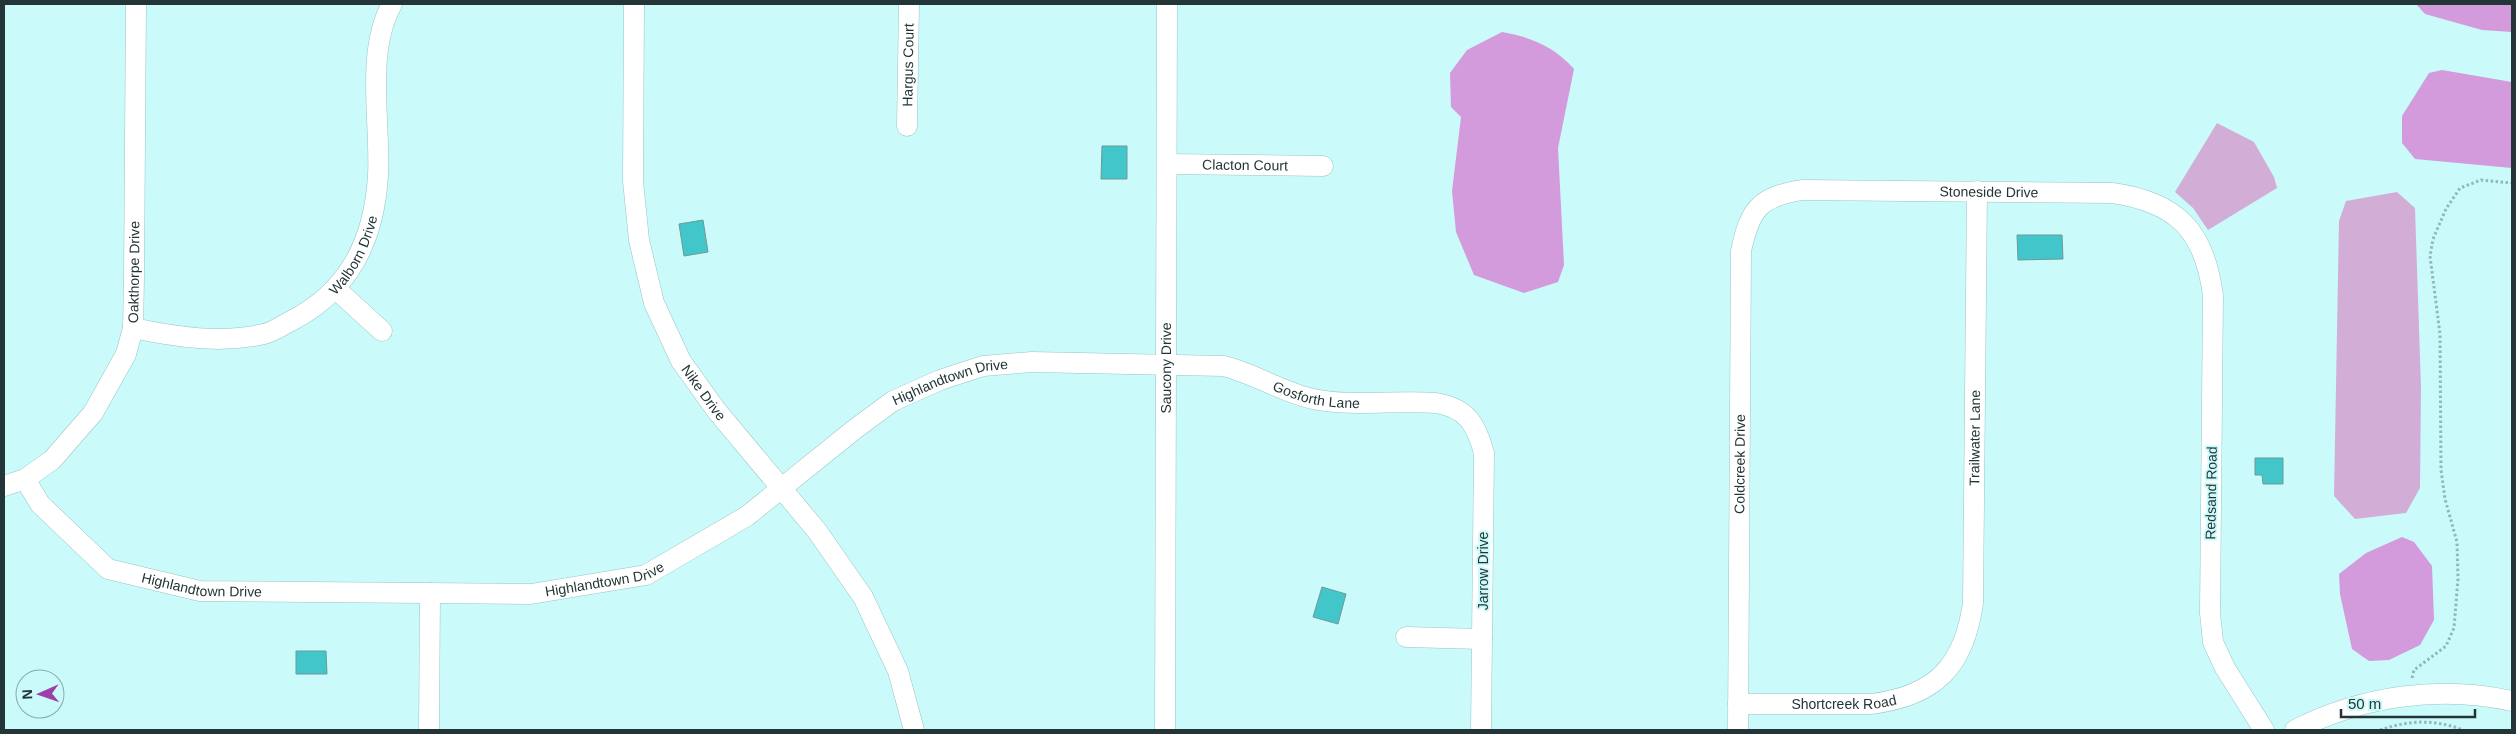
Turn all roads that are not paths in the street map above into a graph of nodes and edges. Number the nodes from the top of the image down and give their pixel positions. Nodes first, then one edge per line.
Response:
1 (136, 4) edge
2 (392, 4) edge
3 (634, 4) edge
4 (909, 4) edge
5 (1167, 4) edge
6 (907, 126) dead end
7 (1166, 164) junction
8 (1324, 166) dead end
9 (1978, 191) junction
10 (1763, 203) joint
11 (2200, 245) joint
12 (337, 290) junction
13 (133, 328) junction
14 (382, 331) dead end
15 (1166, 364) junction
16 (1468, 417) joint
17 (25, 479) junction
18 (4, 486) edge
19 (780, 489) junction
20 (430, 593) junction
21 (1406, 637) dead end
22 (1482, 639) junction
23 (1943, 675) joint
24 (2512, 701) edge
25 (1738, 704) junction
26 (429, 730) edge
27 (914, 730) edge
28 (1165, 730) edge
29 (1482, 730) edge
30 (1738, 730) edge
31 (2264, 730) edge
32 (2295, 730) edge

1 - 13 street, Oakthorpe Drive
2 - 12 street, Walborn Drive
3 - 19 street, Nike Drive
4 - 6 street, Hargus Court
5 - 7 street, Saucony Drive
7 - 8 street, Clacton Court
7 - 15 street, Saucony Drive
9 - 10 street, Stoneside Drive
9 - 11 street, Stoneside Drive
9 - 23 street, Trailwater Lane
10 - 25 street, Coldcreek Drive
11 - 31 street, Redsand Road
12 - 13 street, Walborn Drive
12 - 14 street
13 - 17 street, Oakthorpe Drive
15 - 16 street, Gosforth Lane
15 - 19 street, Highlandtown Drive
15 - 28 street, Saucony Drive
16 - 22 street, Jarrow Drive
17 - 18 street, Oakthorpe Drive
17 - 20 street, Highlandtown Drive
19 - 20 street, Highlandtown Drive
19 - 27 street, Nike Drive
20 - 26 street
21 - 22 street
22 - 29 street, Jarrow Drive
23 - 25 street, Shortcreek Road
24 - 32 street
25 - 30 street, Coldcreek Drive

